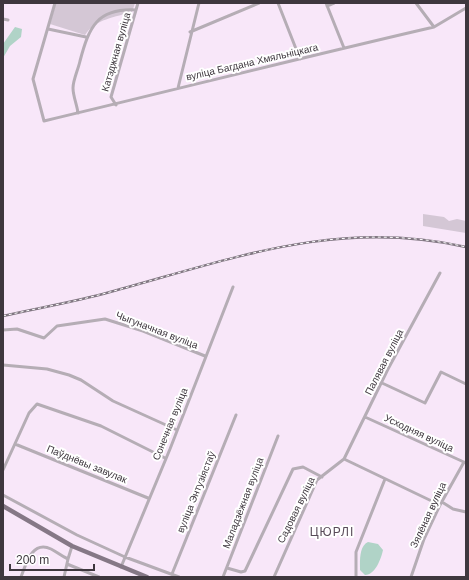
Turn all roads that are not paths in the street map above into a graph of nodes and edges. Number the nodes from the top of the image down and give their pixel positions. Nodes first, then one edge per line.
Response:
1 (55, 3) edge
2 (138, 3) edge
3 (199, 3) edge
4 (259, 3) edge
5 (278, 3) edge
6 (334, 3) edge
7 (416, 3) edge
8 (327, 4) edge
9 (466, 8) edge
10 (136, 10) junction
11 (3, 19) edge
12 (8, 20) dead end
13 (434, 27) junction
14 (48, 29) junction
15 (190, 32) junction
16 (86, 37) junction
17 (344, 48) junction
18 (300, 59) junction
19 (178, 88) junction
20 (116, 105) junction
21 (78, 113) junction
22 (440, 273) dead end
23 (233, 287) dead end
24 (3, 330) edge
25 (205, 356) junction
26 (3, 365) edge
27 (465, 382) edge
28 (382, 383) junction
29 (236, 415) dead end
30 (365, 417) junction
31 (177, 430) junction
32 (278, 436) dead end
33 (17, 445) junction
34 (164, 458) junction
35 (344, 459) junction
36 (465, 463) edge
37 (3, 470) edge
38 (322, 477) junction
39 (385, 479) junction
40 (3, 495) edge
41 (148, 498) junction
42 (441, 503) junction
43 (3, 506) edge
44 (466, 512) edge
45 (72, 546) junction
46 (124, 557) junction
47 (68, 559) junction
48 (67, 564) junction
49 (121, 566) junction
50 (227, 568) junction
51 (172, 574) junction
52 (20, 577) edge
53 (64, 577) edge
54 (99, 577) edge
55 (146, 577) edge
56 (179, 577) edge
57 (223, 577) edge
58 (274, 577) edge
59 (356, 577) edge
60 (411, 577) edge

1 - 14 street
2 - 10 street, Катэджная вуліца
3 - 15 street
4 - 15 street
5 - 18 street
6 - 8 street
7 - 13 street
8 - 17 street
9 - 13 street, вуліца Багдана Хмяльніцкага
10 - 16 street
10 - 20 street, Катэджная вуліца
11 - 12 street
13 - 17 street, вуліца Багдана Хмяльніцкага
14 - 16 street
14 - 21 street, вуліца Багдана Хмяльніцкага
15 - 19 street
16 - 21 street
17 - 18 street, вуліца Багдана Хмяльніцкага
18 - 19 street, вуліца Багдана Хмяльніцкага
19 - 20 street, вуліца Багдана Хмяльніцкага
20 - 21 street, вуліца Багдана Хмяльніцкага
22 - 28 street, Палявая вуліца
23 - 25 street, Сонечная вуліца
24 - 25 street, Чыгуначная вуліца
25 - 31 street, Сонечная вуліца
26 - 31 street
27 - 28 street
28 - 30 street, Палявая вуліца
29 - 51 street, вуліца Энтузіястаў
30 - 35 street, Палявая вуліца
30 - 36 street, Усходняя вуліца
31 - 34 street, Сонечная вуліца
32 - 50 street, Маладзёжная вуліца
33 - 34 street
33 - 37 street
33 - 41 street, Паўднёвы завулак
34 - 41 street, Сонечная вуліца
35 - 38 street, Садовая вуліца
35 - 39 street
36 - 42 street, Зялёная вуліца
38 - 50 street
38 - 58 street, Садовая вуліца
39 - 42 street
39 - 59 street
40 - 46 street
41 - 46 street, Сонечная вуліца
42 - 44 street
42 - 60 street, Зялёная вуліца
43 - 45 main road
45 - 47 street
45 - 49 main road
46 - 49 street, Сонечная вуліца
46 - 51 street
47 - 48 street
47 - 52 street
48 - 53 street
48 - 54 street
49 - 55 main road
50 - 57 street, Маладзёжная вуліца
51 - 56 street

